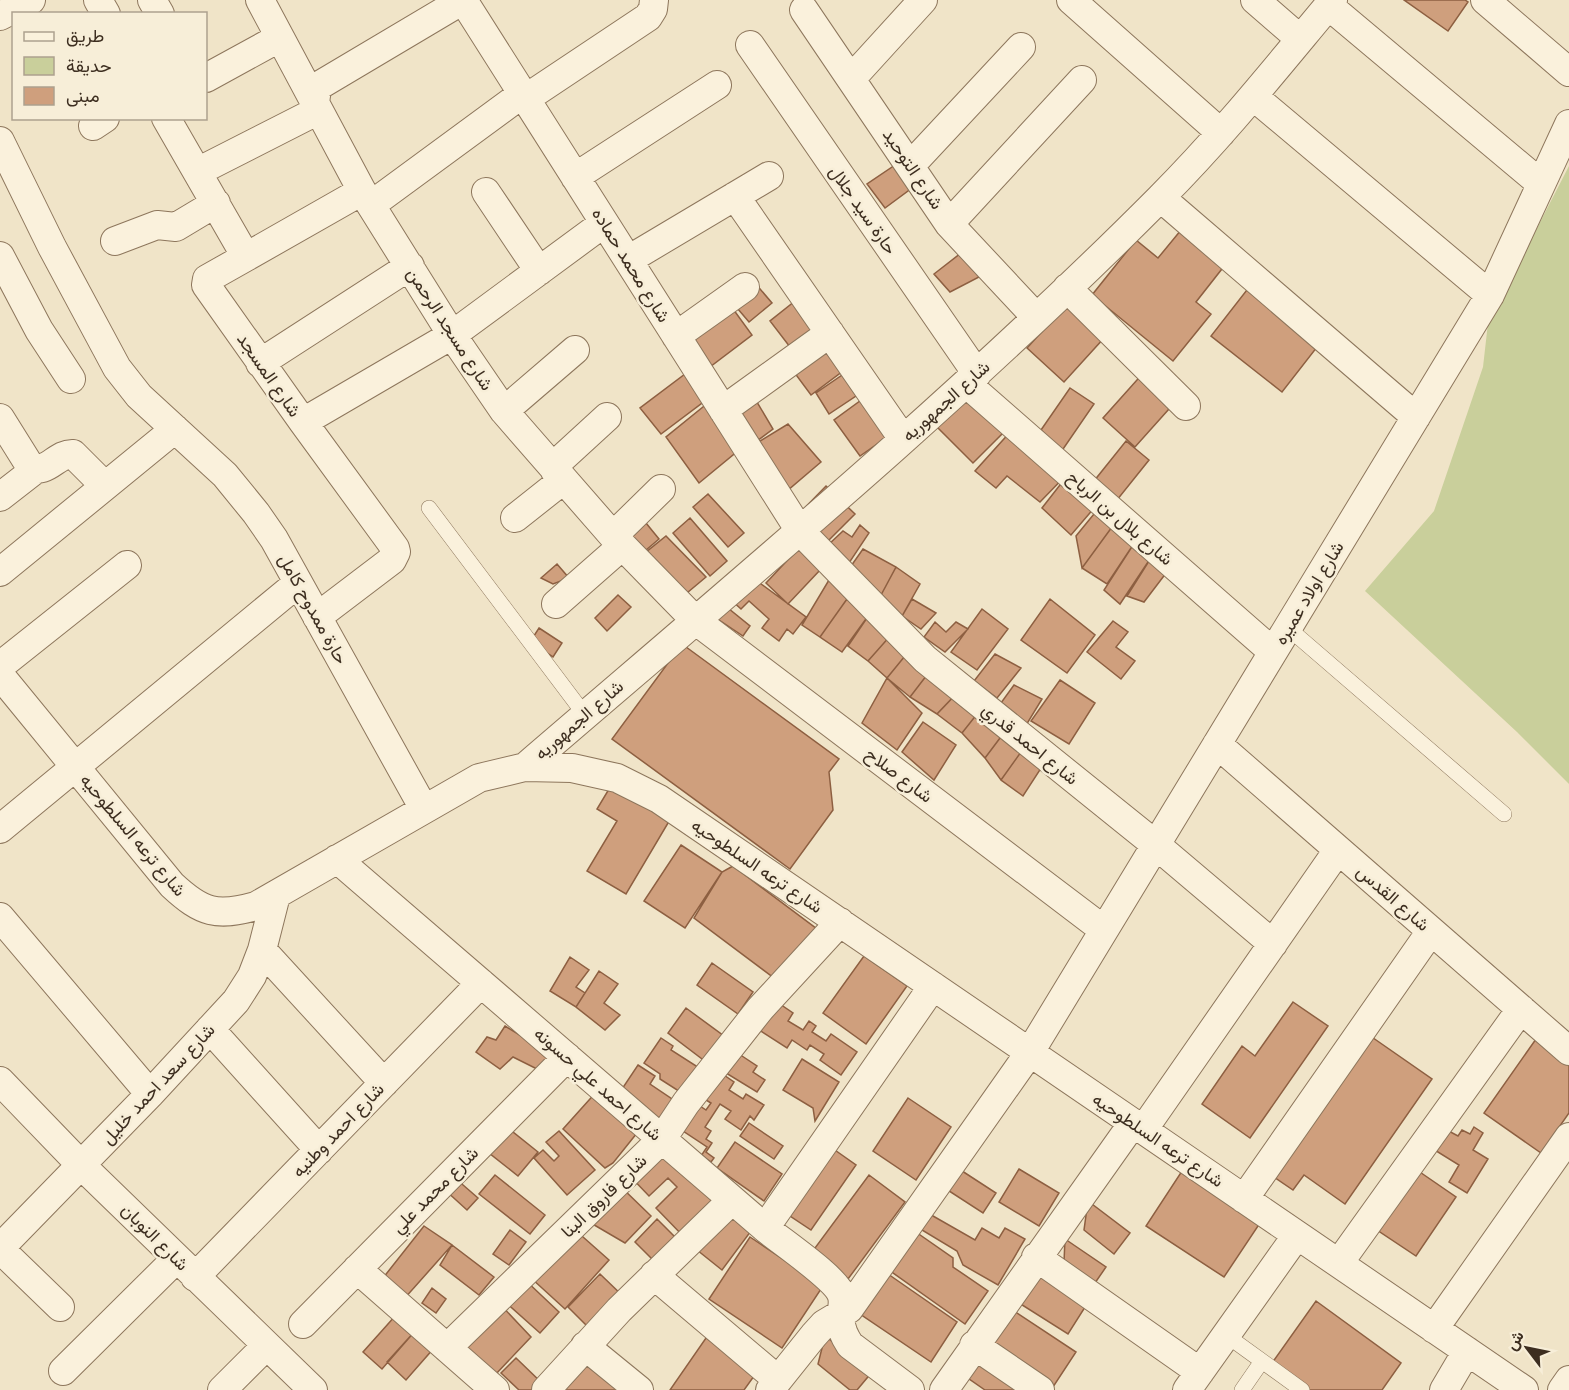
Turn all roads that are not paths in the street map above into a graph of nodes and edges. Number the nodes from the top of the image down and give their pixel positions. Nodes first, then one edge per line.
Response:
1 (260, 0) edge
2 (463, 0) edge
3 (654, 0) edge
4 (923, 0) edge
5 (1071, 0) edge
6 (1255, 0) edge
7 (1485, 0) edge
8 (1331, 3) edge
9 (804, 10) dead end
10 (279, 38) junction
11 (1300, 39) junction
12 (750, 45) dead end
13 (1021, 47) dead end
14 (1569, 72) edge
15 (207, 77) edge
16 (851, 79) junction
17 (1082, 80) dead end
18 (717, 85) dead end
19 (524, 96) junction
20 (1253, 96) junction
21 (314, 102) junction
22 (167, 120) edge
23 (1569, 124) edge
24 (1221, 133) junction
25 (0, 141) edge
26 (910, 166) junction
27 (197, 172) junction
28 (769, 176) dead end
29 (575, 177) junction
30 (1540, 183) junction
31 (486, 192) dead end
32 (735, 196) junction
33 (367, 198) junction
34 (1161, 198) junction
35 (216, 204) junction
36 (604, 223) junction
37 (949, 224) junction
38 (115, 241) dead end
39 (0, 256) edge
40 (246, 257) junction
41 (628, 260) junction
42 (410, 266) junction
43 (539, 271) junction
44 (745, 287) dead end
45 (1066, 288) junction
46 (1490, 295) junction
47 (1036, 317) junction
48 (830, 333) junction
49 (452, 334) junction
50 (676, 336) junction
51 (575, 350) dead end
52 (261, 363) junction
53 (71, 379) dead end
54 (972, 379) junction
55 (1186, 406) dead end
56 (723, 410) junction
57 (504, 411) junction
58 (607, 417) dead end
59 (1416, 417) junction
60 (0, 418) edge
61 (303, 423) junction
62 (175, 429) junction
63 (903, 439) junction
64 (36, 469) junction
65 (559, 476) junction
66 (105, 486) junction
67 (661, 489) dead end
68 (0, 497) edge
69 (429, 508) dead end
70 (515, 518) dead end
71 (800, 531) junction
72 (618, 541) junction
73 (127, 565) dead end
74 (0, 572) edge
75 (298, 583) junction
76 (556, 604) dead end
77 (317, 617) junction
78 (695, 620) junction
79 (1287, 627) junction
80 (1273, 652) junction
81 (0, 666) edge
82 (0, 675) edge
83 (585, 715) junction
84 (1217, 744) junction
85 (75, 767) junction
86 (525, 767) junction
87 (424, 809) junction
88 (1504, 814) dead end
89 (0, 829) edge
90 (1156, 845) junction
91 (1338, 850) junction
92 (338, 859) junction
93 (276, 895) junction
94 (0, 917) edge
95 (840, 922) junction
96 (1104, 930) junction
97 (1431, 931) junction
98 (1273, 944) junction
99 (262, 950) junction
100 (481, 983) junction
101 (933, 986) junction
102 (1521, 1009) junction
103 (210, 1029) junction
104 (1569, 1051) edge
105 (1030, 1052) junction
106 (567, 1057) junction
107 (0, 1081) edge
108 (384, 1083) junction
109 (150, 1094) junction
110 (1138, 1126) junction
111 (1569, 1137) edge
112 (662, 1139) junction
113 (319, 1150) junction
114 (81, 1165) junction
115 (1244, 1198) junction
116 (732, 1200) junction
117 (765, 1228) junction
118 (1297, 1235) junction
119 (2, 1243) edge
120 (1036, 1257) junction
121 (1339, 1263) junction
122 (186, 1268) junction
123 (357, 1269) junction
124 (654, 1275) junction
125 (60, 1307) dead end
126 (841, 1315) junction
127 (303, 1324) dead end
128 (1434, 1329) junction
129 (1226, 1335) junction
130 (266, 1346) junction
131 (585, 1346) junction
132 (975, 1346) junction
133 (447, 1348) junction
134 (1467, 1351) junction
135 (1262, 1361) junction
136 (63, 1371) dead end
137 (1569, 1380) edge
138 (1193, 1381) edge
139 (774, 1385) edge
140 (222, 1390) edge
141 (313, 1390) edge
142 (495, 1390) edge
143 (546, 1390) edge
144 (639, 1390) edge
145 (910, 1390) edge
146 (944, 1390) edge
147 (1040, 1390) edge
148 (1242, 1390) edge
149 (1302, 1390) edge
150 (1444, 1390) edge
151 (1524, 1390) edge
152 (1562, 1390) edge

1 - 10 street, شارع مسجد الرحمن
2 - 19 street, شارع محمد حماده
2 - 21 street
3 - 19 street
4 - 16 street
5 - 24 street
6 - 11 street
7 - 14 street
8 - 11 street, شارع الجمهوريه
8 - 30 street
9 - 16 street, شارع التوحيد
10 - 15 street
10 - 21 street, شارع مسجد الرحمن
11 - 20 street, شارع الجمهوريه
12 - 54 street, حارة سيد جلال
13 - 26 street
16 - 26 street, شارع التوحيد
17 - 37 street
18 - 29 street
19 - 29 street, شارع محمد حماده
19 - 33 street
20 - 24 street, شارع الجمهوريه
20 - 46 street
21 - 27 street
21 - 33 street, شارع مسجد الرحمن
22 - 27 street
23 - 30 street, شارع اولاد عميره
24 - 34 street, شارع الجمهوريه
25 - 62 street, حارة ممدوح كامل
26 - 37 street, شارع التوحيد
27 - 35 street
28 - 32 street
29 - 36 street, شارع محمد حماده
30 - 46 street, شارع اولاد عميره
31 - 43 street
32 - 41 street
32 - 48 street
33 - 40 street
33 - 42 street, شارع مسجد الرحمن
34 - 45 street, شارع الجمهوريه
34 - 59 street
35 - 38 street
35 - 40 street
36 - 41 street, شارع محمد حماده
36 - 43 street
37 - 47 street, شارع التوحيد
39 - 53 street
40 - 52 street, شارع المسجد
41 - 50 street, شارع محمد حماده
42 - 49 street, شارع مسجد الرحمن
42 - 52 street
43 - 49 street
44 - 50 street
45 - 47 street, شارع الجمهوريه
45 - 55 street
46 - 59 street, شارع اولاد عميره
47 - 54 street, شارع الجمهوريه
48 - 56 street
48 - 63 street
49 - 57 street, شارع مسجد الرحمن
49 - 61 street
50 - 56 street, شارع محمد حماده
51 - 57 street
52 - 61 street, شارع المسجد
54 - 63 street, شارع الجمهوريه
54 - 80 street, شارع بلال بن الرباح
56 - 71 street, شارع محمد حماده
57 - 65 street, شارع مسجد الرحمن
58 - 65 street
59 - 79 street, شارع اولاد عميره
60 - 64 street
61 - 77 street, شارع المسجد
62 - 66 street
62 - 75 street, حارة ممدوح كامل
63 - 71 street, شارع الجمهوريه
64 - 66 street
64 - 68 street
65 - 70 street
65 - 72 street, شارع مسجد الرحمن
66 - 74 street
67 - 72 street
69 - 83 lane
71 - 78 street, شارع الجمهوريه
71 - 90 street, شارع احمد قدري
72 - 76 street
72 - 78 street, شارع مسجد الرحمن
73 - 81 street
75 - 77 street, حارة ممدوح كامل
75 - 85 street
77 - 87 street, حارة ممدوح كامل
78 - 83 street, شارع الجمهوريه
78 - 96 street, شارع صلاح
79 - 80 street, شارع اولاد عميره
79 - 88 lane
80 - 84 street, شارع اولاد عميره
82 - 85 street, شارع ترعه السلطوحيه
83 - 86 street, شارع الجمهوريه
84 - 90 street, شارع اولاد عميره
84 - 91 street, شارع القدس
85 - 89 street
85 - 93 street, شارع ترعه السلطوحيه
86 - 87 street, شارع ترعه السلطوحيه
86 - 95 street, شارع ترعه السلطوحيه
87 - 92 street, شارع ترعه السلطوحيه
90 - 96 street, شارع اولاد عميره
90 - 98 street, شارع احمد قدري
91 - 97 street, شارع القدس
91 - 98 street
92 - 93 street, شارع ترعه السلطوحيه
92 - 100 street, شارع احمد علي حسونه
93 - 99 street, شارع سعد احمد خليل
94 - 109 street
95 - 101 street, شارع ترعه السلطوحيه
95 - 112 street, شارع فاروق البنا
96 - 105 street, شارع اولاد عميره
97 - 102 street, شارع القدس
97 - 115 street
98 - 110 street
99 - 103 street, شارع سعد احمد خليل
99 - 108 street
100 - 106 street, شارع احمد علي حسونه
100 - 108 street, شارع احمد وطنيه
101 - 105 street, شارع ترعه السلطوحيه
101 - 117 street
102 - 104 street, شارع القدس
102 - 121 street
103 - 109 street, شارع سعد احمد خليل
103 - 113 street
105 - 110 street, شارع ترعه السلطوحيه
105 - 126 street, شارع اولاد عميره
106 - 112 street, شارع احمد علي حسونه
106 - 123 street, شارع محمد علي
107 - 114 street, شارع النوبان
108 - 113 street, شارع احمد وطنيه
109 - 114 street, شارع سعد احمد خليل
110 - 115 street, شارع ترعه السلطوحيه
110 - 120 street
111 - 128 street
112 - 116 street, شارع احمد علي حسونه
112 - 133 street, شارع فاروق البنا
113 - 122 street, شارع احمد وطنيه
114 - 119 street, شارع سعد احمد خليل
114 - 122 street, شارع النوبان
115 - 118 street, شارع ترعه السلطوحيه
116 - 117 street, شارع احمد علي حسونه
116 - 124 street
117 - 126 street, شارع احمد علي حسونه
118 - 121 street, شارع ترعه السلطوحيه
118 - 129 street
119 - 125 street
120 - 132 street
120 - 138 street
121 - 128 street, شارع ترعه السلطوحيه
122 - 130 street, شارع النوبان
122 - 136 street, شارع احمد وطنيه
123 - 127 street, شارع محمد علي
123 - 133 street
124 - 131 street
124 - 139 street
126 - 139 street, شارع اولاد عميره
126 - 145 street, شارع احمد علي حسونه
128 - 134 street, شارع ترعه السلطوحيه
129 - 135 lane
129 - 138 street
130 - 140 street
130 - 141 street, شارع النوبان
131 - 143 street
131 - 144 street
132 - 146 street
132 - 147 street
133 - 142 street
134 - 150 street
134 - 151 street, شارع ترعه السلطوحيه
135 - 148 lane
135 - 149 lane
137 - 152 street

